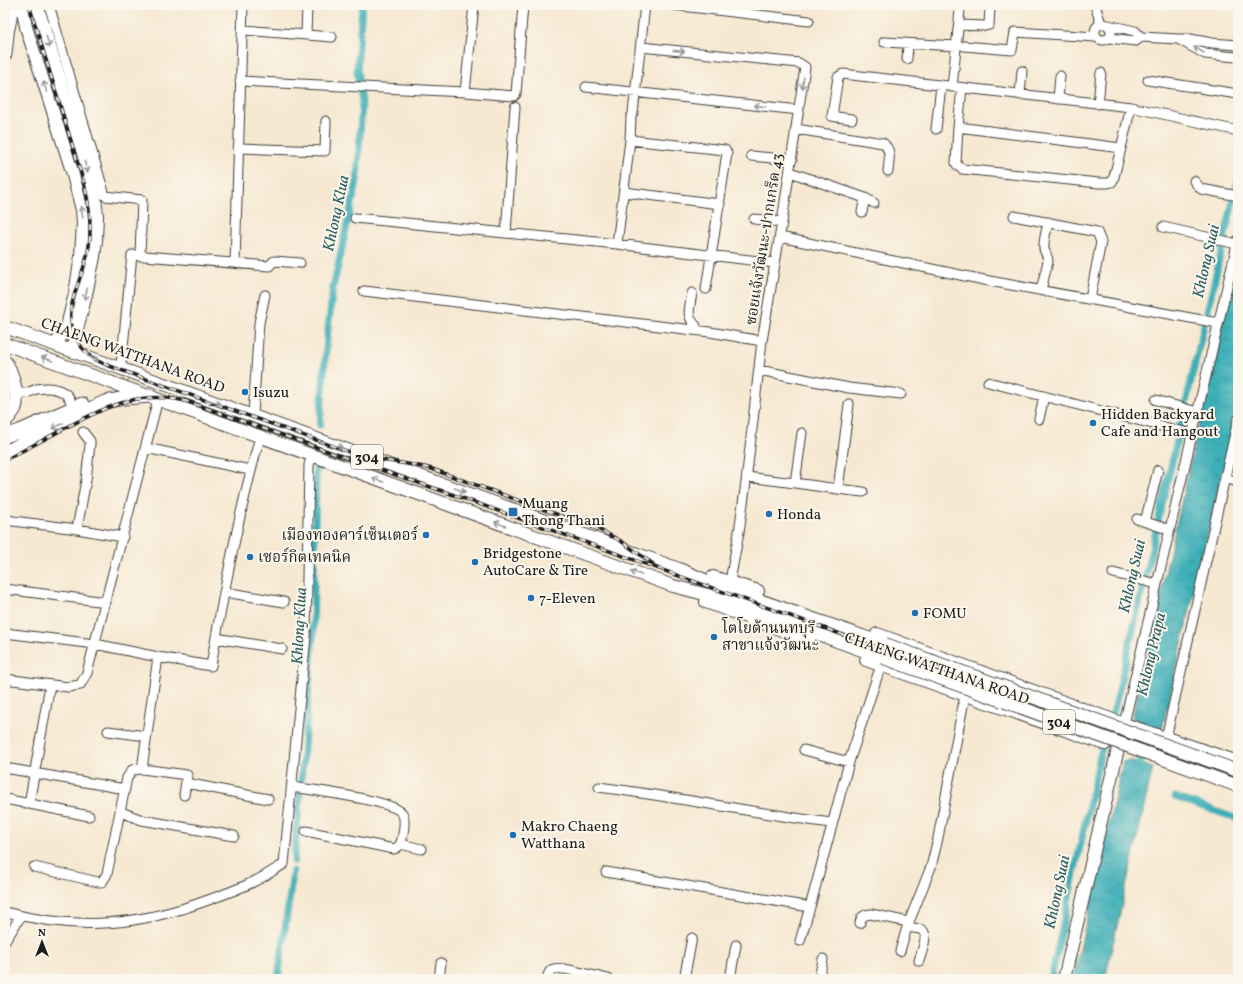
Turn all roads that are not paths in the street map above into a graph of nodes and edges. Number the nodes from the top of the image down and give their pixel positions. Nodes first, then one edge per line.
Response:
1 (13, 5) edge
2 (22, 5) edge
3 (37, 5) edge
4 (49, 5) edge
5 (243, 5) edge
6 (307, 5) edge
7 (474, 5) edge
8 (523, 5) edge
9 (645, 5) edge
10 (673, 5) edge
11 (956, 5) edge
12 (1095, 5) edge
13 (990, 7) dead end
14 (809, 21) dead end
15 (1105, 24) junction
16 (958, 25) junction
17 (244, 30) junction
18 (306, 35) junction
19 (332, 37) dead end
20 (1096, 37) junction
21 (1141, 37) junction
22 (6, 38) edge
23 (1109, 38) junction
24 (1178, 39) junction
25 (884, 42) dead end
26 (908, 44) junction
27 (1238, 45) edge
28 (960, 46) junction
29 (641, 47) junction
30 (5, 54) edge
31 (1237, 58) edge
32 (907, 59) dead end
33 (1022, 70) dead end
34 (1101, 73) dead end
35 (1060, 76) dead end
36 (1148, 80) dead end
37 (240, 81) junction
38 (941, 86) junction
39 (586, 87) dead end
40 (952, 88) junction
41 (962, 88) junction
42 (635, 91) junction
43 (465, 92) junction
44 (1238, 94) edge
45 (1020, 95) junction
46 (1058, 99) junction
47 (1098, 104) junction
48 (515, 107) dead end
49 (1131, 108) junction
50 (799, 110) junction
51 (852, 118) dead end
52 (326, 121) dead end
53 (958, 127) junction
54 (796, 129) junction
55 (936, 129) dead end
56 (1238, 130) edge
57 (630, 140) junction
58 (238, 148) junction
59 (1121, 148) junction
60 (751, 156) dead end
61 (792, 160) junction
62 (888, 171) dead end
63 (790, 172) junction
64 (1194, 181) dead end
65 (624, 192) junction
66 (1235, 195) edge
67 (864, 198) junction
68 (874, 203) dead end
69 (720, 204) junction
70 (862, 212) dead end
71 (1014, 216) dead end
72 (355, 218) dead end
73 (754, 218) dead end
74 (782, 222) junction
75 (1048, 222) junction
76 (1163, 227) dead end
77 (506, 233) junction
78 (82, 234) junction
79 (97, 234) junction
80 (780, 237) junction
81 (1235, 242) edge
82 (617, 244) junction
83 (711, 255) junction
84 (140, 256) junction
85 (235, 263) junction
86 (300, 263) dead end
87 (775, 263) junction
88 (706, 289) dead end
89 (1041, 290) junction
90 (364, 291) dead end
91 (692, 293) dead end
92 (265, 295) dead end
93 (1090, 299) junction
94 (1211, 322) junction
95 (5, 327) edge
96 (697, 330) junction
97 (762, 340) junction
98 (5, 344) edge
99 (56, 344) junction
100 (74, 351) junction
101 (5, 362) edge
102 (120, 368) junction
103 (759, 370) junction
104 (5, 382) edge
105 (988, 382) dead end
106 (15, 392) junction
107 (901, 394) dead end
108 (1044, 396) junction
109 (154, 397) junction
110 (1156, 400) dead end
111 (105, 402) junction
112 (849, 404) dead end
113 (72, 408) junction
114 (1190, 410) junction
115 (253, 416) junction
116 (1039, 419) dead end
117 (1238, 420) edge
118 (5, 421) edge
119 (83, 432) dead end
120 (1189, 433) junction
121 (802, 434) dead end
122 (5, 436) edge
123 (260, 436) junction
124 (146, 448) junction
125 (5, 452) edge
126 (312, 456) junction
127 (250, 470) junction
128 (1158, 470) dead end
129 (747, 477) junction
130 (1225, 478) junction
131 (1238, 482) edge
132 (795, 483) junction
133 (838, 490) junction
134 (863, 492) dead end
135 (5, 520) edge
136 (77, 529) junction
137 (1167, 529) junction
138 (123, 538) junction
139 (679, 569) junction
140 (1113, 573) dead end
141 (730, 581) junction
142 (1154, 583) junction
143 (5, 589) edge
144 (224, 592) junction
145 (106, 602) junction
146 (284, 602) dead end
147 (5, 633) edge
148 (216, 638) junction
149 (95, 644) junction
150 (282, 650) dead end
151 (158, 657) junction
152 (881, 661) junction
153 (953, 661) junction
154 (979, 670) junction
155 (5, 679) edge
156 (50, 685) junction
157 (942, 687) junction
158 (1040, 693) junction
159 (968, 696) junction
160 (1031, 718) junction
161 (1115, 720) junction
162 (108, 731) dead end
163 (146, 736) junction
164 (1166, 738) junction
165 (1109, 746) junction
166 (804, 750) dead end
167 (849, 762) junction
168 (1238, 762) edge
169 (5, 768) edge
170 (142, 769) junction
171 (1238, 771) edge
172 (35, 773) junction
173 (186, 783) junction
174 (292, 787) junction
175 (599, 787) dead end
176 (126, 789) junction
177 (1236, 789) edge
178 (184, 795) dead end
179 (5, 799) edge
180 (268, 799) dead end
181 (30, 804) junction
182 (121, 812) junction
183 (89, 816) dead end
184 (831, 823) junction
185 (306, 831) dead end
186 (234, 836) dead end
187 (400, 844) junction
188 (422, 849) dead end
189 (34, 867) dead end
190 (606, 872) dead end
191 (810, 907) junction
192 (5, 912) edge
193 (21, 916) junction
194 (860, 923) dead end
195 (907, 924) junction
196 (692, 938) dead end
197 (800, 941) dead end
198 (5, 942) edge
199 (736, 945) dead end
200 (900, 950) dead end
201 (823, 959) dead end
202 (919, 960) dead end
203 (441, 963) dead end
204 (439, 978) edge
205 (449, 979) edge
206 (546, 979) edge
207 (608, 979) edge
208 (684, 979) edge
209 (730, 979) edge
210 (819, 979) edge
211 (1064, 979) edge

1 - 22 highway
78 -> 2 main road
3 -> 79 main road
4 - 84 street
5 - 17 street
6 - 18 street
7 - 43 street
8 - 43 street
9 - 29 street
10 - 14 street
11 - 16 street
12 - 15 street
13 - 16 street
15 - 20 street
15 - 21 street
15 - 23 street
16 - 28 street
17 - 18 street
17 - 37 street
18 - 19 street
20 - 23 street
20 - 28 street
21 - 23 street
21 - 24 street
22 - 30 highway
24 - 27 street
31 -> 24 street
25 - 26 street
26 - 28 street
26 - 32 street
27 - 31 street
28 - 40 street
29 - 42 street
29 -> 50 street, ซอยแจ้งวัฒนะ-ปากเกร็ด 43
33 - 45 street
34 - 47 street
35 - 46 street
36 - 44 street
37 - 43 street
37 - 58 street
38 - 40 street
38 - 51 street
38 - 55 street
39 - 42 street
40 - 41 street
41 - 45 street
41 - 53 street
50 -> 42 street
42 - 57 street
45 - 46 street
46 - 47 street
47 - 49 street
48 - 77 street
49 - 56 street
49 - 59 street
50 - 54 street, ซอยแจ้งวัฒนะ-ปากเกร็ด 43
52 - 58 street
53 - 59 street
53 - 59 street
54 - 61 street, ซอยแจ้งวัฒนะ-ปากเกร็ด 43
54 - 62 street
57 - 65 street
57 - 69 street
58 - 85 street
60 - 61 street
61 - 63 street, ซอยแจ้งวัฒนะ-ปากเกร็ด 43
63 - 67 street
63 - 74 street, ซอยแจ้งวัฒนะ-ปากเกร็ด 43
64 - 66 street
65 - 69 street
65 - 82 street
67 - 68 street
67 - 70 street
69 - 83 street
71 - 75 street
72 - 77 street
73 - 74 street
74 - 80 street, ซอยแจ้งวัฒนะ-ปากเกร็ด 43
75 - 89 street
75 - 93 street
76 - 81 street
77 - 82 street
78 - 79 street
78 - 99 main road
79 -> 100 main road
80 - 87 street, ซอยแจ้งวัฒนะ-ปากเกร็ด 43
80 - 89 street
81 - 94 street
82 - 83 street
83 - 87 street
83 - 88 street
84 - 85 street
84 - 102 street
85 - 86 street
87 - 97 street, ซอยแจ้งวัฒนะ-ปากเกร็ด 43
89 - 93 street
90 - 96 street
91 - 96 street
92 - 115 street
93 - 94 street
94 - 114 street
95 - 99 main road, CHAENG WATTHANA ROAD / 304
96 - 97 street
97 - 103 street, ซอยแจ้งวัฒนะ-ปากเกร็ด 43
109 -> 98 main road, CHAENG WATTHANA ROAD / 304
99 - 100 main road, CHAENG WATTHANA ROAD / 304
100 -> 102 main road, CHAENG WATTHANA ROAD / 304
101 - 106 highway
102 -> 115 main road, CHAENG WATTHANA ROAD / 304
103 - 107 street
103 - 129 street, ซอยแจ้งวัฒนะ-ปากเกร็ด 43
104 - 106 street
105 - 108 street
106 - 113 street
106 - 118 highway
108 - 116 street
108 - 120 street
109 - 111 highway
109 - 123 main road, CHAENG WATTHANA ROAD / 304
109 - 124 street
110 - 114 street
111 - 113 highway
111 -> 125 highway
112 - 133 street
113 - 122 highway
114 - 120 street
115 -> 139 main road, CHAENG WATTHANA ROAD / 304
117 - 130 street
119 - 136 street
120 - 137 street
121 - 132 street
123 - 126 main road, CHAENG WATTHANA ROAD / 304
123 - 127 street
124 - 127 street
124 - 138 street
152 -> 126 main road, CHAENG WATTHANA ROAD / 304
126 - 174 street
127 - 144 street
128 - 137 street
129 - 132 street
129 - 141 street, ซอยแจ้งวัฒนะ-ปากเกร็ด 43
130 - 131 street
130 - 164 street
132 - 133 street
133 - 134 street
135 - 136 street
136 - 138 street
137 - 142 street
138 - 145 street
139 - 141 main road, CHAENG WATTHANA ROAD / 304
139 - 171 main road, CHAENG WATTHANA ROAD / 304, bridge
140 - 142 street
141 - 153 main road, CHAENG WATTHANA ROAD / 304
142 - 161 street
143 - 145 street
144 - 146 street
144 - 148 street
145 - 149 street
147 - 149 street
148 - 150 street
148 - 151 street
149 - 151 street
149 - 156 street
151 - 163 street
152 - 157 main road, CHAENG WATTHANA ROAD / 304
152 - 167 street
152 - 177 main road, CHAENG WATTHANA ROAD / 304, bridge
153 - 154 main road, CHAENG WATTHANA ROAD / 304
153 - 157 main road
154 - 158 main road, CHAENG WATTHANA ROAD / 304
154 - 159 main road
155 - 156 street
156 - 172 street
157 - 159 main road, CHAENG WATTHANA ROAD / 304
158 - 160 main road
158 - 161 main road, CHAENG WATTHANA ROAD / 304
159 - 160 main road, CHAENG WATTHANA ROAD / 304
159 - 195 street
160 - 165 main road, CHAENG WATTHANA ROAD / 304
161 - 164 main road, CHAENG WATTHANA ROAD / 304
162 - 163 street
163 - 170 street
164 - 168 main road, CHAENG WATTHANA ROAD / 304
165 - 177 main road, CHAENG WATTHANA ROAD / 304
165 - 211 main road
166 - 167 street
167 - 184 street
169 - 172 street
170 - 173 street
170 - 176 street
172 - 176 street
172 - 181 street
173 - 178 street
173 - 180 street
174 - 187 street
174 - 193 street
175 - 184 street
176 - 182 street
179 - 181 street
181 - 183 street
182 - 186 street
182 - 189 street
184 - 191 street
185 - 187 street
187 - 188 street
190 - 191 street
191 - 197 street
192 - 193 street
193 - 198 street
194 - 195 street
195 - 200 street
195 - 202 street
196 - 208 street
199 - 209 street
201 - 210 street
203 - 204 street
204 - 205 street
206 - 207 street

